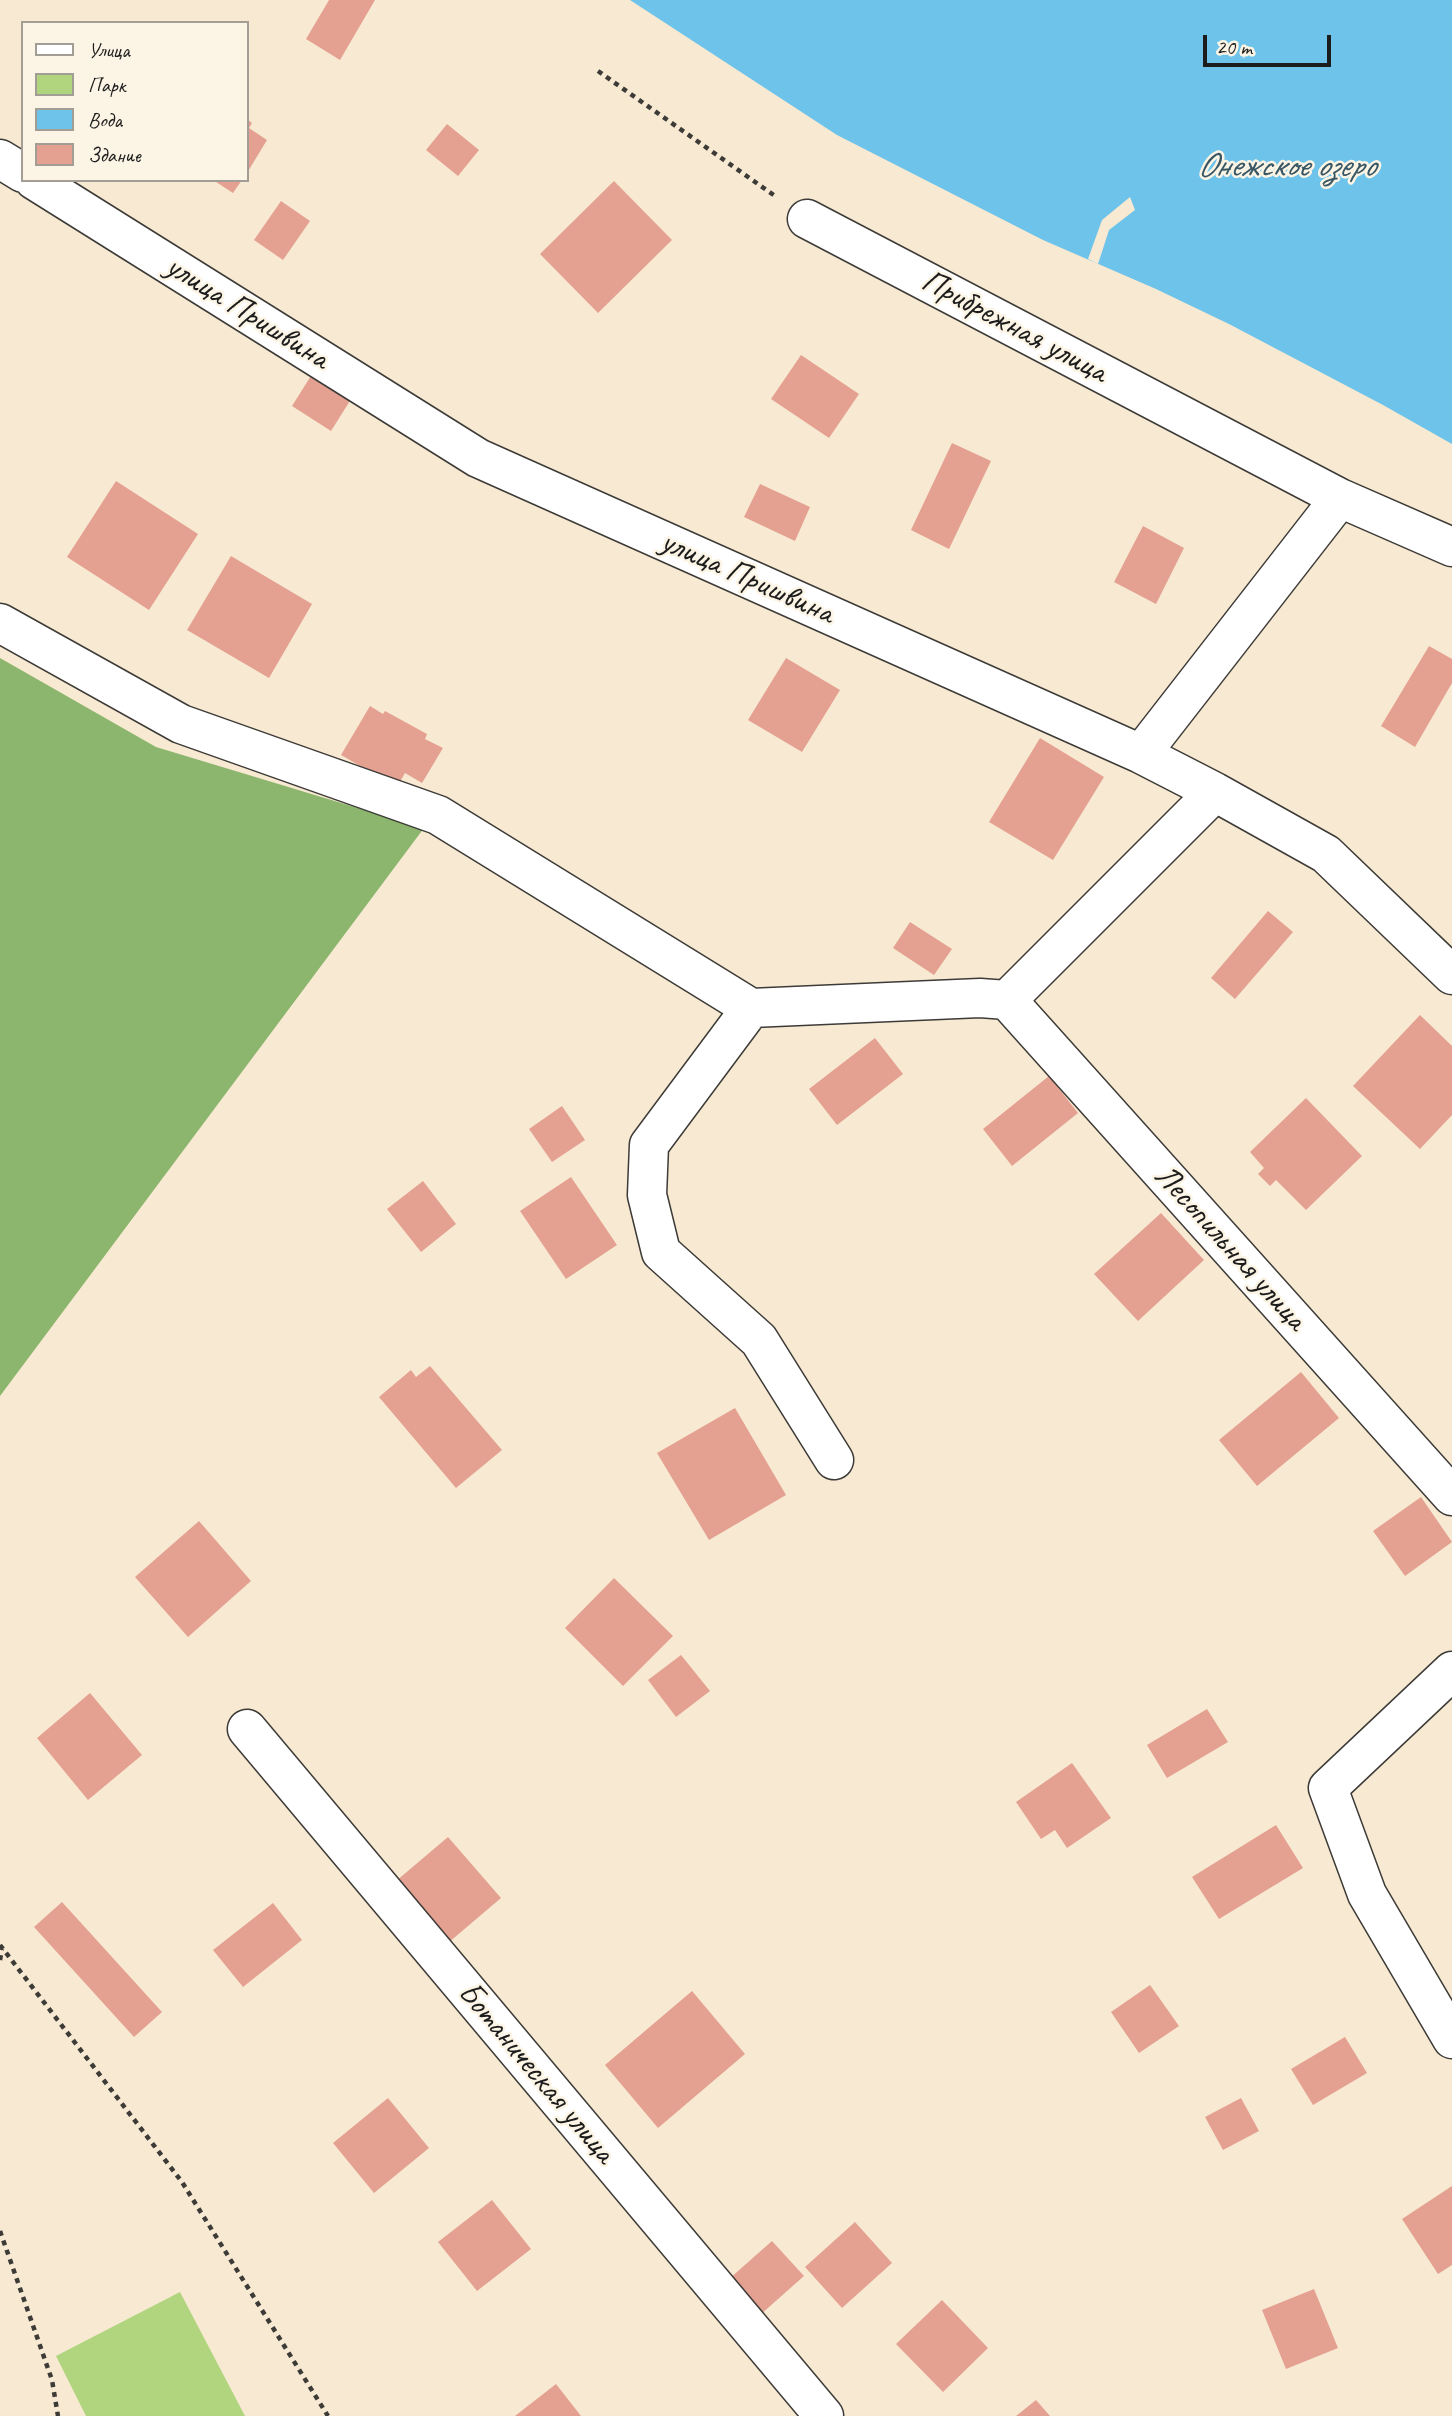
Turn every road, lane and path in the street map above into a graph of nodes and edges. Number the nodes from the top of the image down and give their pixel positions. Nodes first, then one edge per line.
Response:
1 (598, 71) dead end
2 (0, 159) edge
3 (21, 172) edge
4 (37, 182) edge
5 (807, 219) joint
6 (1340, 498) junction
7 (1452, 547) edge
8 (0, 623) edge
9 (1141, 754) junction
10 (1215, 792) junction
11 (1452, 975) edge
12 (1007, 1000) junction
13 (751, 1008) junction
14 (834, 1460) dead end
15 (1452, 1496) edge
16 (1452, 1671) edge
17 (247, 1729) dead end
18 (1, 1947) edge
19 (0, 1960) edge
20 (1452, 2039) edge
21 (0, 2231) edge
22 (58, 2416) edge
23 (328, 2416) edge
24 (824, 2416) edge

1 - 5 path
2 - 3 street
4 - 9 street, улица Пришвина
5 - 6 street, Прибрежная улица
6 - 7 street, Прибрежная улица
6 - 9 street
8 - 13 street
9 - 10 street, улица Пришвина
10 - 11 street, улица Пришвина
10 - 12 street
12 - 13 street
12 - 15 street, Лесопильная улица
13 - 14 street
16 - 20 street
17 - 24 street, Ботаническая улица
18 - 19 path
18 - 23 path
21 - 22 path

